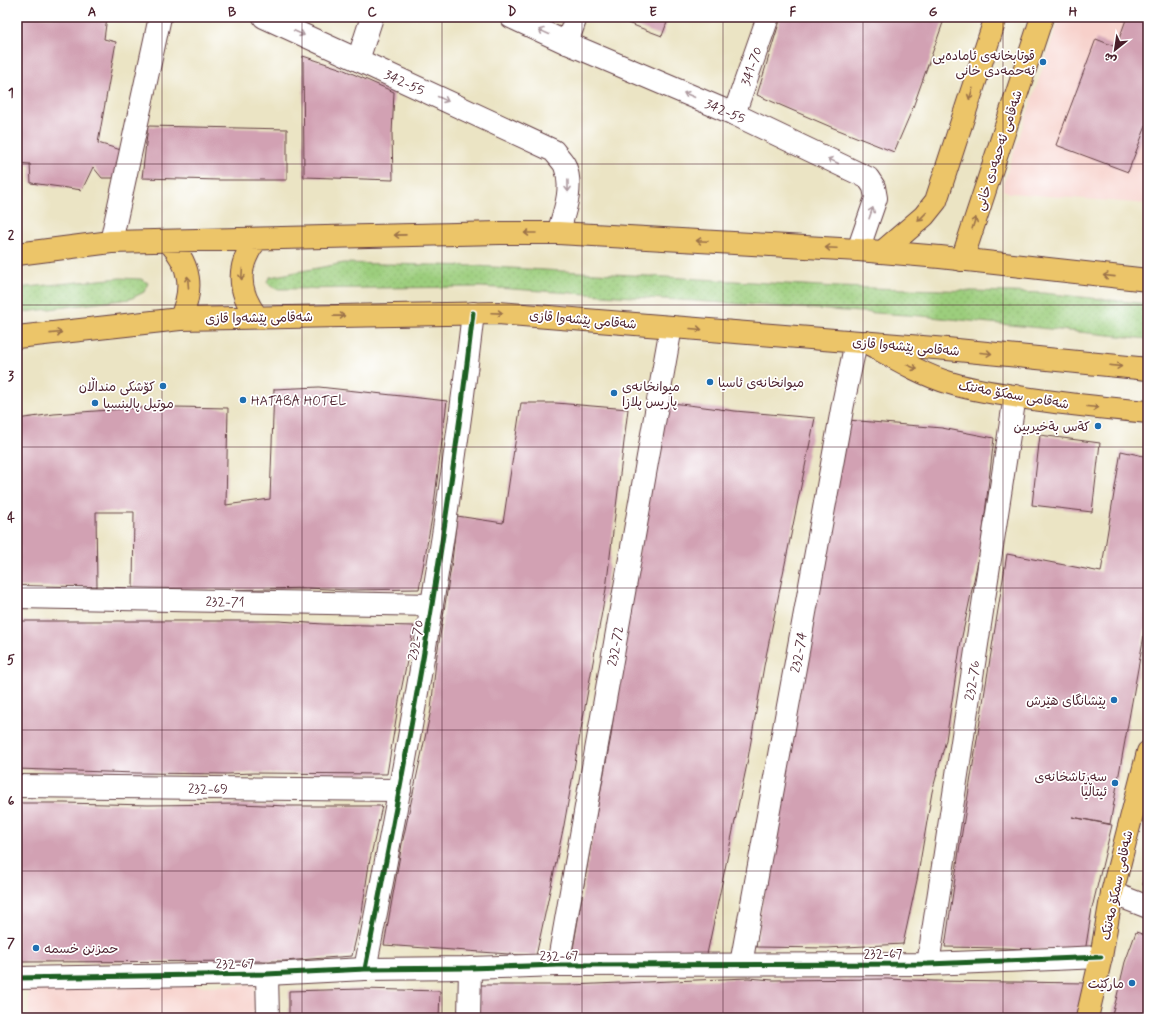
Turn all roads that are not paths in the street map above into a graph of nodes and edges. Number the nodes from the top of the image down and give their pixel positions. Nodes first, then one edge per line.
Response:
1 (160, 17) edge
2 (264, 17) edge
3 (372, 17) edge
4 (511, 17) edge
5 (576, 17) edge
6 (768, 17) edge
7 (996, 17) edge
8 (1042, 17) edge
9 (567, 43) junction
10 (358, 60) junction
11 (734, 114) junction
12 (558, 233) junction
13 (257, 239) junction
14 (168, 241) junction
15 (111, 242) junction
16 (858, 250) junction
17 (882, 252) junction
18 (17, 254) edge
19 (962, 260) junction
20 (1148, 280) edge
21 (473, 313) junction
22 (257, 317) junction
23 (180, 319) junction
24 (671, 327) junction
25 (17, 337) edge
26 (861, 342) junction
27 (1148, 369) edge
28 (1015, 396) junction
29 (1148, 412) edge
30 (17, 597) edge
31 (432, 605) junction
32 (1148, 752) edge
33 (17, 786) edge
34 (400, 790) junction
35 (1112, 893) junction
36 (1148, 907) edge
37 (1101, 957) junction
38 (741, 964) junction
39 (928, 964) junction
40 (558, 965) junction
41 (470, 968) junction
42 (365, 969) junction
43 (268, 974) junction
44 (17, 978) edge
45 (268, 1018) edge
46 (469, 1018) edge
47 (1087, 1018) edge

1 - 15 street
2 -> 10 street, 342-55
3 - 10 street
9 -> 4 street, 342-55
5 - 9 street
6 - 11 street, 341-70
7 -> 17 main road
19 -> 8 main road, شەقامی ئەحمەدی خانی
11 -> 9 street, 342-55
10 -> 12 street, 342-55
16 -> 11 street, 342-55
12 -> 13 main road
16 -> 12 main road
13 - 14 main road
13 -> 22 main road
14 - 15 main road
23 -> 14 main road
15 - 18 main road
16 - 17 main road
17 - 19 main road
20 -> 19 main road
22 -> 21 main road, شەقامی پێشەوا قازی
21 -> 24 main road, شەقامی پێشەوا قازی
21 - 31 street, 232-70
22 - 23 main road, شەقامی پێشەوا قازی
25 -> 23 main road, شەقامی پێشەوا قازی
24 -> 26 main road, شەقامی پێشەوا قازی
24 - 40 street, 232-72
26 -> 27 main road, شەقامی پێشەوا قازی
26 -> 28 main road, شەقامی سمکۆ مەنتک
26 - 38 street, 232-74
28 -> 29 main road, شەقامی سمکۆ مەنتک
28 - 39 street, 232-76
30 - 31 street, 232-71
31 - 34 street, 232-70
32 - 35 main road, شەقامی سمکۆ مەنتک
33 - 34 street, 232-69
34 - 42 street, 232-70
35 - 36 street
35 - 37 main road, شەقامی سمکۆ مەنتک
37 - 39 street, 232-67
37 - 47 main road, شەقامی سمکۆ مەنتک
38 - 39 street, 232-67
38 - 40 street, 232-67
40 - 41 street, 232-67
41 - 42 street, 232-67
41 - 46 street
42 - 43 street, 232-67
43 - 44 street, 232-67
43 - 45 street

